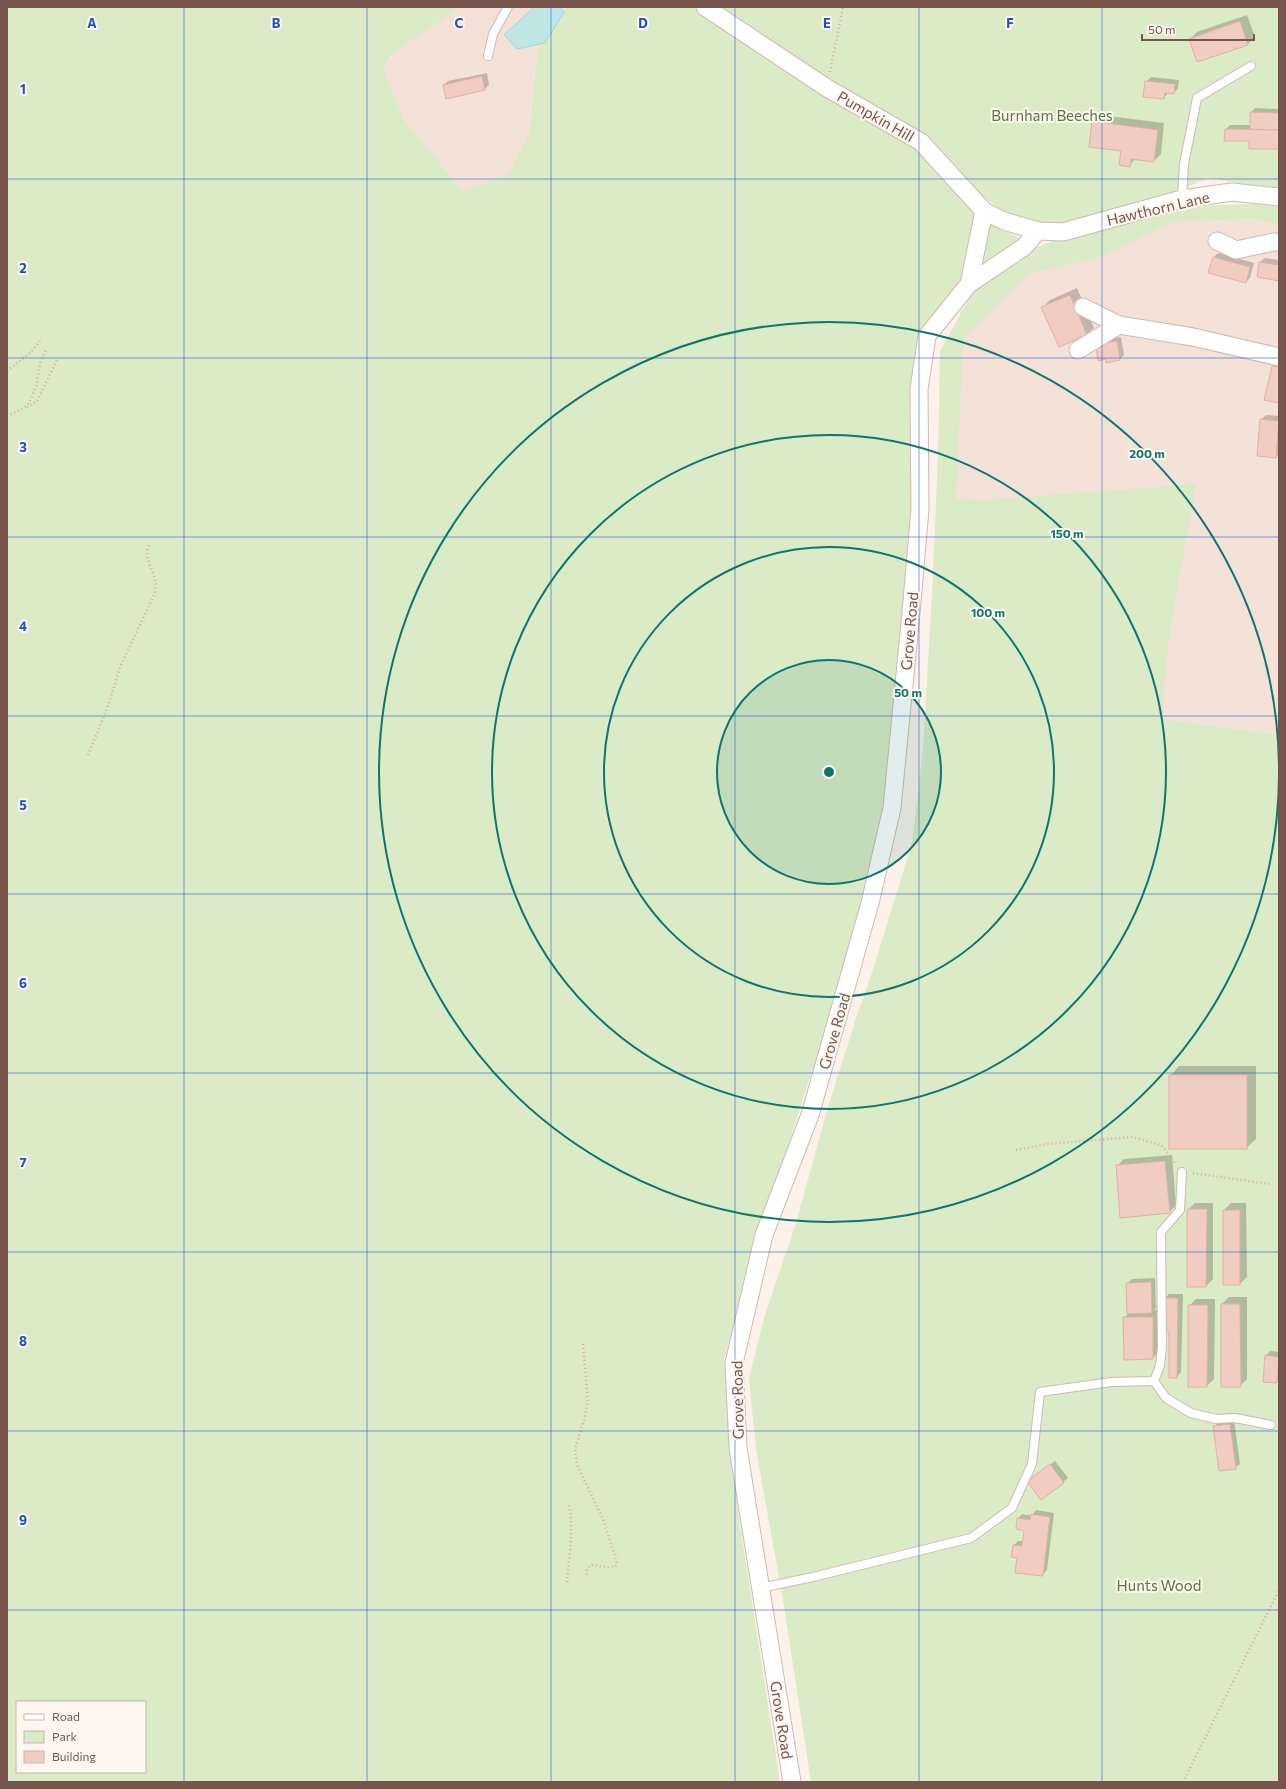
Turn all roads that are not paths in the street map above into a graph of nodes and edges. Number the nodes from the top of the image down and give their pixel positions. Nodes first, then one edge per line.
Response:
1 (508, 7) edge
2 (705, 7) edge
3 (488, 56) dead end
4 (1251, 66) dead end
5 (1279, 197) edge
6 (1182, 200) junction
7 (984, 212) junction
8 (1038, 231) junction
9 (1217, 241) dead end
10 (1279, 242) edge
11 (969, 284) junction
12 (1083, 307) dead end
13 (1119, 325) junction
14 (1078, 350) dead end
15 (1279, 357) edge
16 (1182, 1172) road end
17 (1154, 1381) junction
18 (1271, 1425) dead end
19 (760, 1588) junction
20 (792, 1782) edge

1 - 3 lane
2 - 7 street, Pumpkin Hill
4 - 6 lane
5 - 6 street, Hawthorn Lane
6 - 8 street, Hawthorn Lane
7 - 8 street, Pumpkin Hill
7 - 11 street, Grove Road
8 - 11 street, Grove Road
9 - 10 street
11 - 19 street, Grove Road
12 - 13 street
13 - 14 street
13 - 15 street
16 - 17 lane
17 - 18 lane
17 - 19 lane
19 - 20 street, Grove Road

